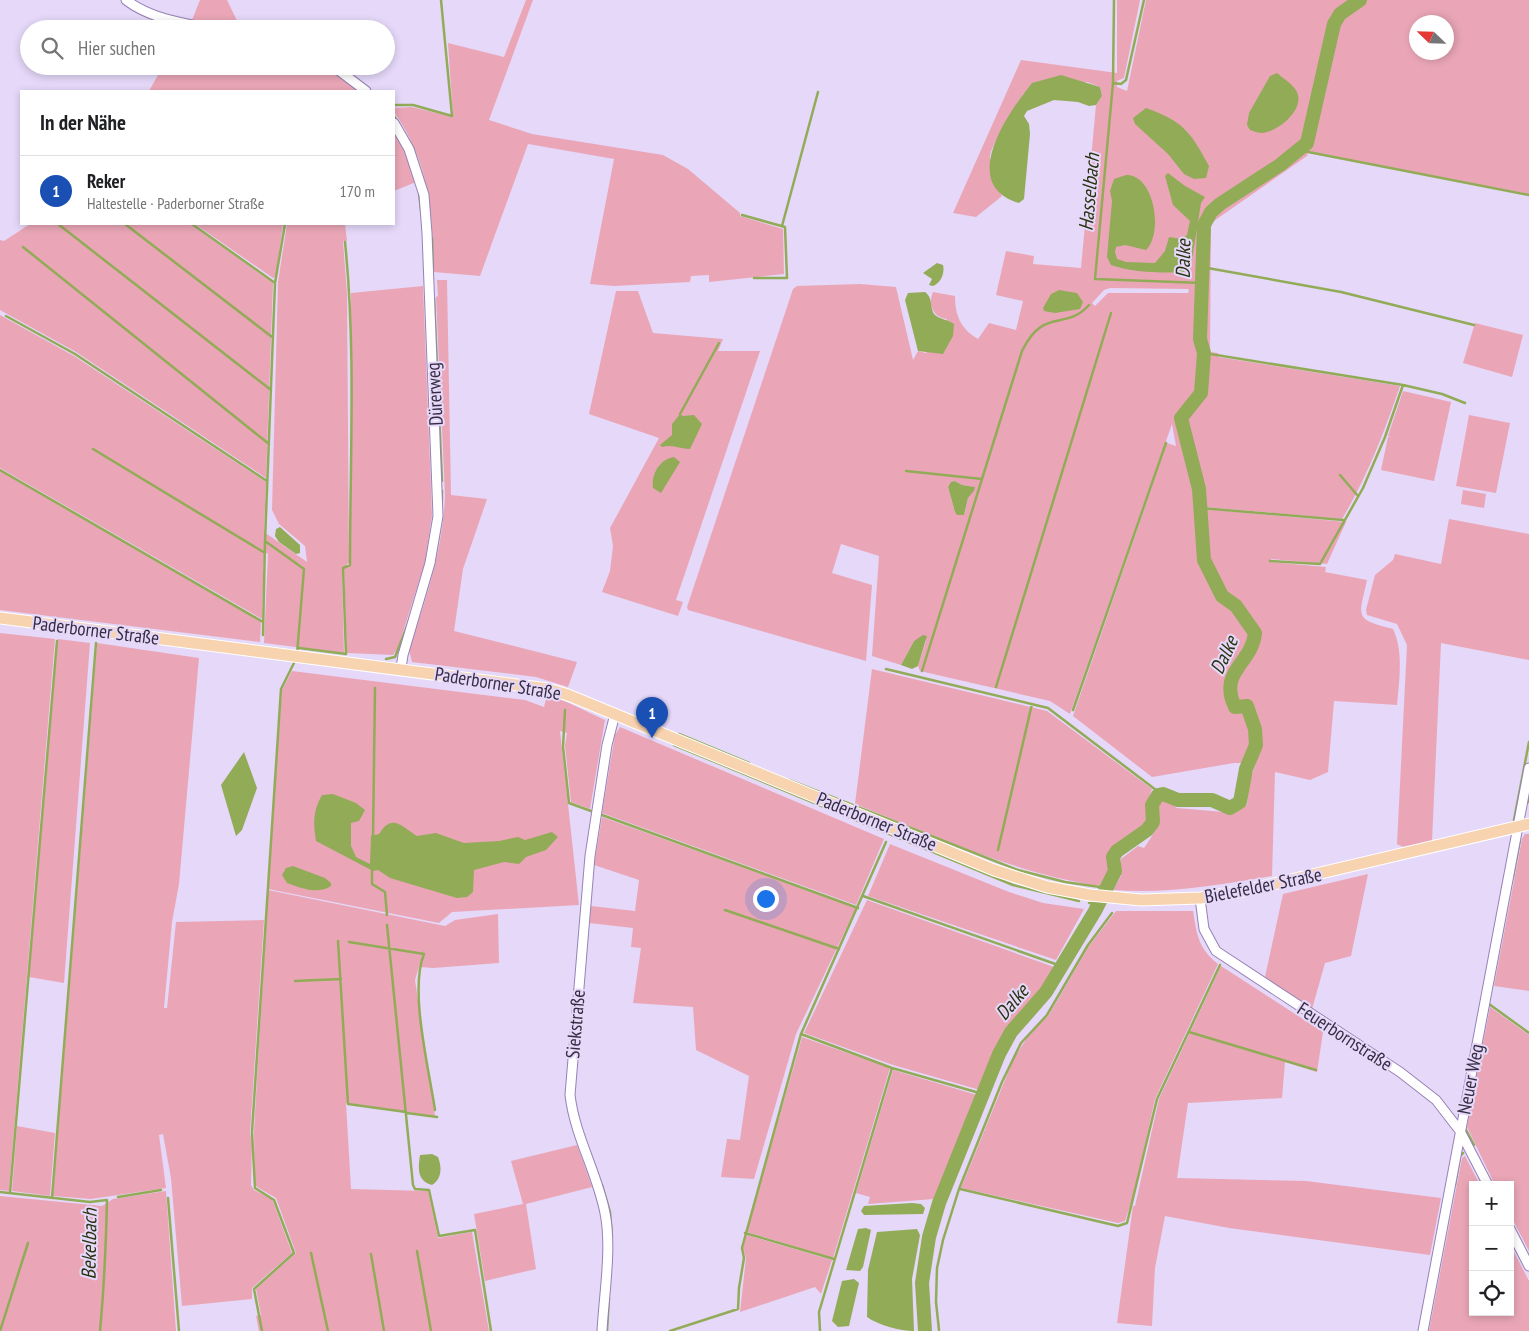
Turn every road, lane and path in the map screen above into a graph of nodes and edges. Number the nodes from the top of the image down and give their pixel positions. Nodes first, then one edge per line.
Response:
1 (126, 0) edge
2 (170, 20) edge
3 (345, 75) edge
4 (365, 90) edge
5 (395, 125) edge
6 (0, 618) edge
7 (401, 668) junction
8 (615, 714) junction
9 (1529, 768) edge
10 (1524, 825) edge
11 (994, 870) joint
12 (1200, 898) junction
13 (1460, 1131) junction
14 (1486, 1181) edge
15 (1514, 1237) edge
16 (1529, 1266) edge
17 (602, 1331) edge
18 (1423, 1331) edge

1 - 2 street
3 - 4 street
5 - 7 street, Dürerweg
6 - 7 main road, Paderborner Straße
7 - 8 main road, Paderborner Straße
8 - 11 main road, Paderborner Straße
8 - 17 street, Siekstraße
9 - 10 street, Neuer Weg
10 - 12 main road, Bielefelder Straße
10 - 13 street, Neuer Weg
11 - 12 main road, Bielefelder Straße
12 - 13 street, Feuerbornstraße
13 - 14 street, Feuerbornstraße
13 - 18 street, Neuer Weg
15 - 16 street

